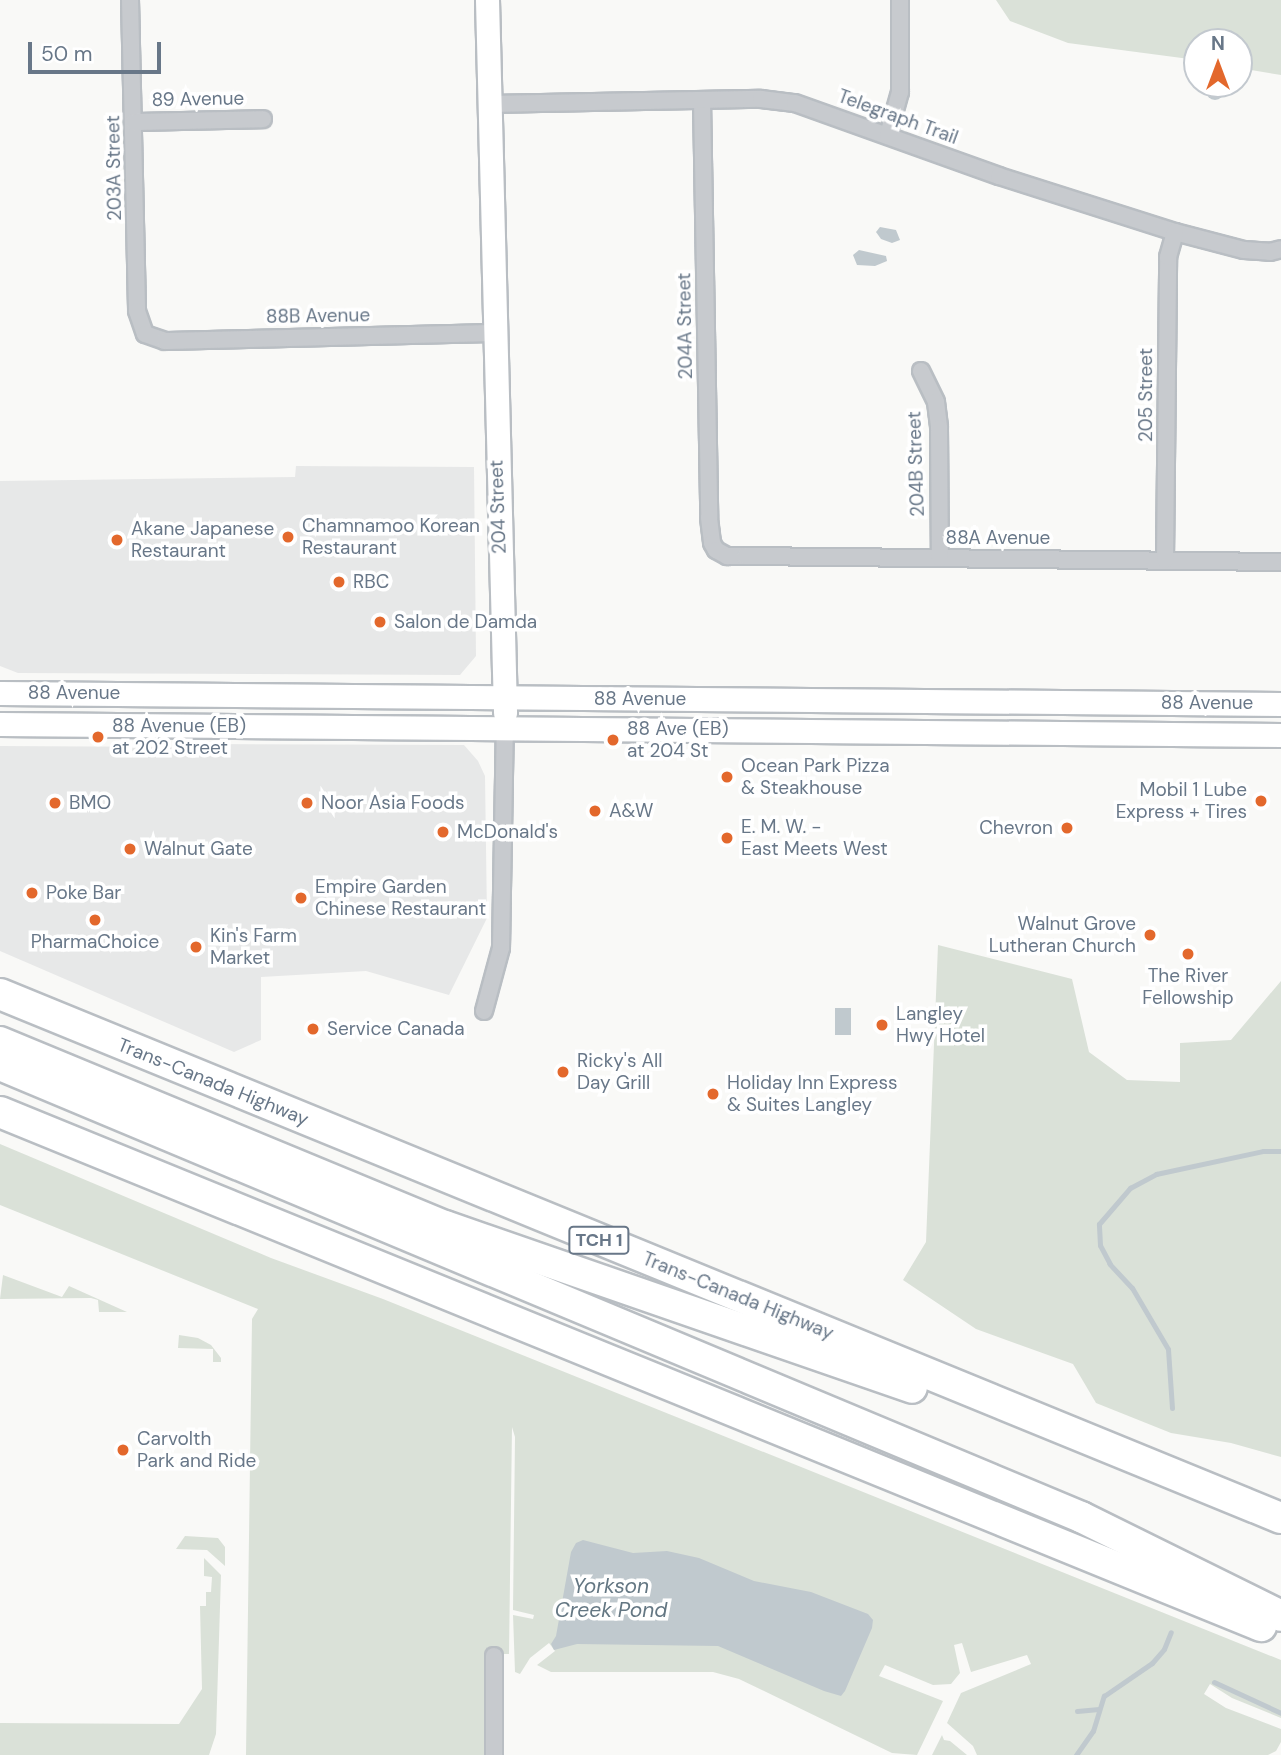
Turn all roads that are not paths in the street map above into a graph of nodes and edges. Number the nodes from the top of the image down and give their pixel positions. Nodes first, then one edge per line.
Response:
1 (130, 0) edge
2 (487, 0) edge
3 (900, 0) edge
4 (702, 100) junction
5 (489, 104) junction
6 (263, 119) dead end
7 (134, 122) junction
8 (888, 135) junction
9 (1175, 232) junction
10 (1281, 249) edge
11 (494, 333) junction
12 (145, 334) joint
13 (921, 371) dead end
14 (716, 550) joint
15 (940, 558) junction
16 (1166, 560) junction
17 (1281, 562) edge
18 (0, 693) edge
19 (505, 698) junction
20 (1230, 704) junction
21 (1281, 704) edge
22 (0, 724) edge
23 (505, 727) junction
24 (1230, 734) junction
25 (1281, 735) edge
26 (0, 995) edge
27 (484, 1011) dead end
28 (0, 1042) edge
29 (0, 1065) edge
30 (0, 1112) edge
31 (1198, 1485) junction
32 (1281, 1518) edge
33 (1281, 1616) edge
34 (1281, 1634) edge
35 (494, 1656) dead end
36 (494, 1755) edge

1 - 7 street, 203A Street
2 - 5 main road, 204 Street
3 - 8 street
4 - 5 street, Telegraph Trail
4 - 8 street, Telegraph Trail
4 - 14 street, 204A Street
5 - 11 main road, 204 Street
6 - 7 street, 89 Avenue
7 - 12 street, 203A Street
8 - 9 street, Telegraph Trail
9 - 10 street, Telegraph Trail
9 - 16 street, 205 Street
11 - 12 street, 88B Avenue
11 - 19 main road, 204 Street
13 - 15 street, 204B Street
14 - 15 street, 88A Avenue
15 - 16 street, 88A Avenue
16 - 17 street, 88A Avenue
18 - 19 main road, 88 Avenue
19 - 20 main road, 88 Avenue
19 - 23 main road, 204 Street
20 - 21 main road, 88 Avenue
20 - 24 main road
22 - 23 main road, 88 Avenue
23 - 24 main road, 88 Avenue
23 - 27 street, 204 Street
24 - 25 main road, 88 Avenue
26 - 31 highway, Trans-Canada Highway / TCH 1
28 - 31 highway
29 - 33 highway
30 - 34 highway
31 - 32 highway, Trans-Canada Highway / TCH 1
35 - 36 street

